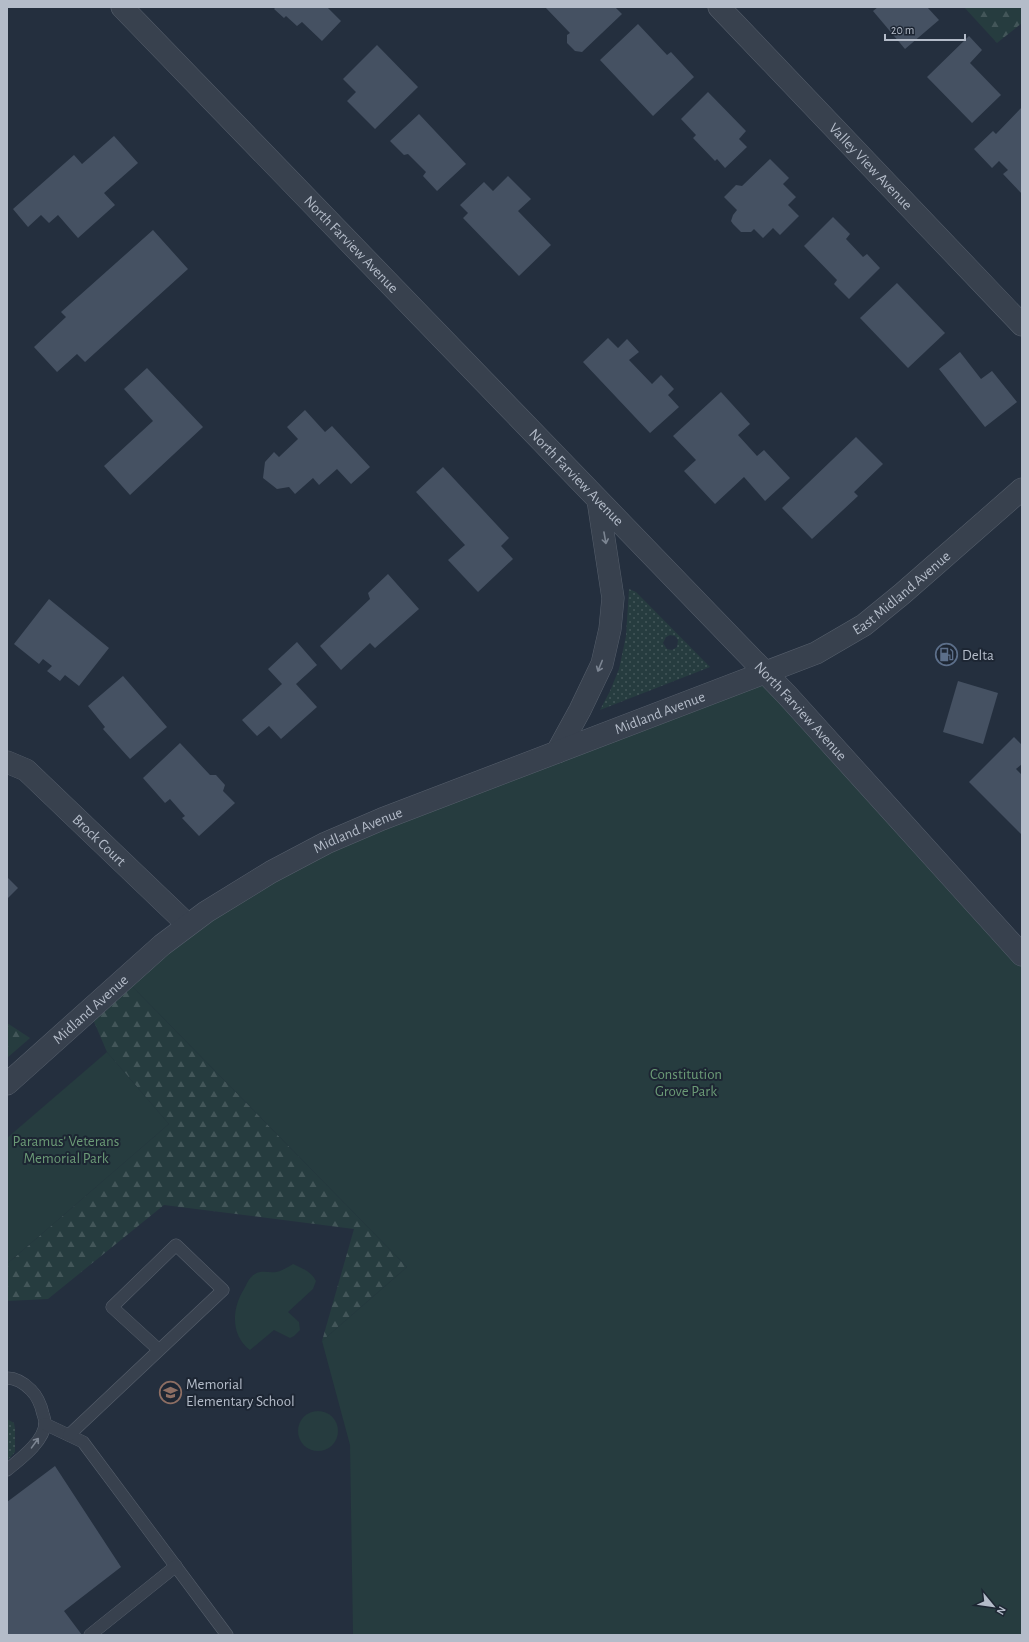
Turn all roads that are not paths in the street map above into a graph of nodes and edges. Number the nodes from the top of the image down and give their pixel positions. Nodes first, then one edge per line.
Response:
1 (122, 7) edge
2 (720, 7) edge
3 (1022, 325) edge
4 (1022, 489) edge
5 (598, 500) junction
6 (765, 673) junction
7 (557, 752) junction
8 (7, 762) edge
9 (188, 925) junction
10 (1022, 955) edge
11 (7, 1084) edge
12 (159, 1350) junction
13 (7, 1378) edge
14 (45, 1424) junction
15 (69, 1435) junction
16 (7, 1470) edge
17 (176, 1566) junction
18 (90, 1635) edge
19 (227, 1635) edge

1 - 5 street, North Farview Avenue
2 - 3 street, Valley View Avenue
4 - 6 street, East Midland Avenue
5 - 6 street, North Farview Avenue
5 -> 7 street
6 - 7 street, Midland Avenue
6 - 10 street, North Farview Avenue
7 - 9 street, Midland Avenue
8 - 9 street, Brock Court
9 - 11 street, Midland Avenue
12 - 12 lane
12 - 15 lane
13 - 14 lane
14 - 15 lane
16 -> 14 lane
15 - 17 lane
17 - 18 lane
17 - 19 lane

